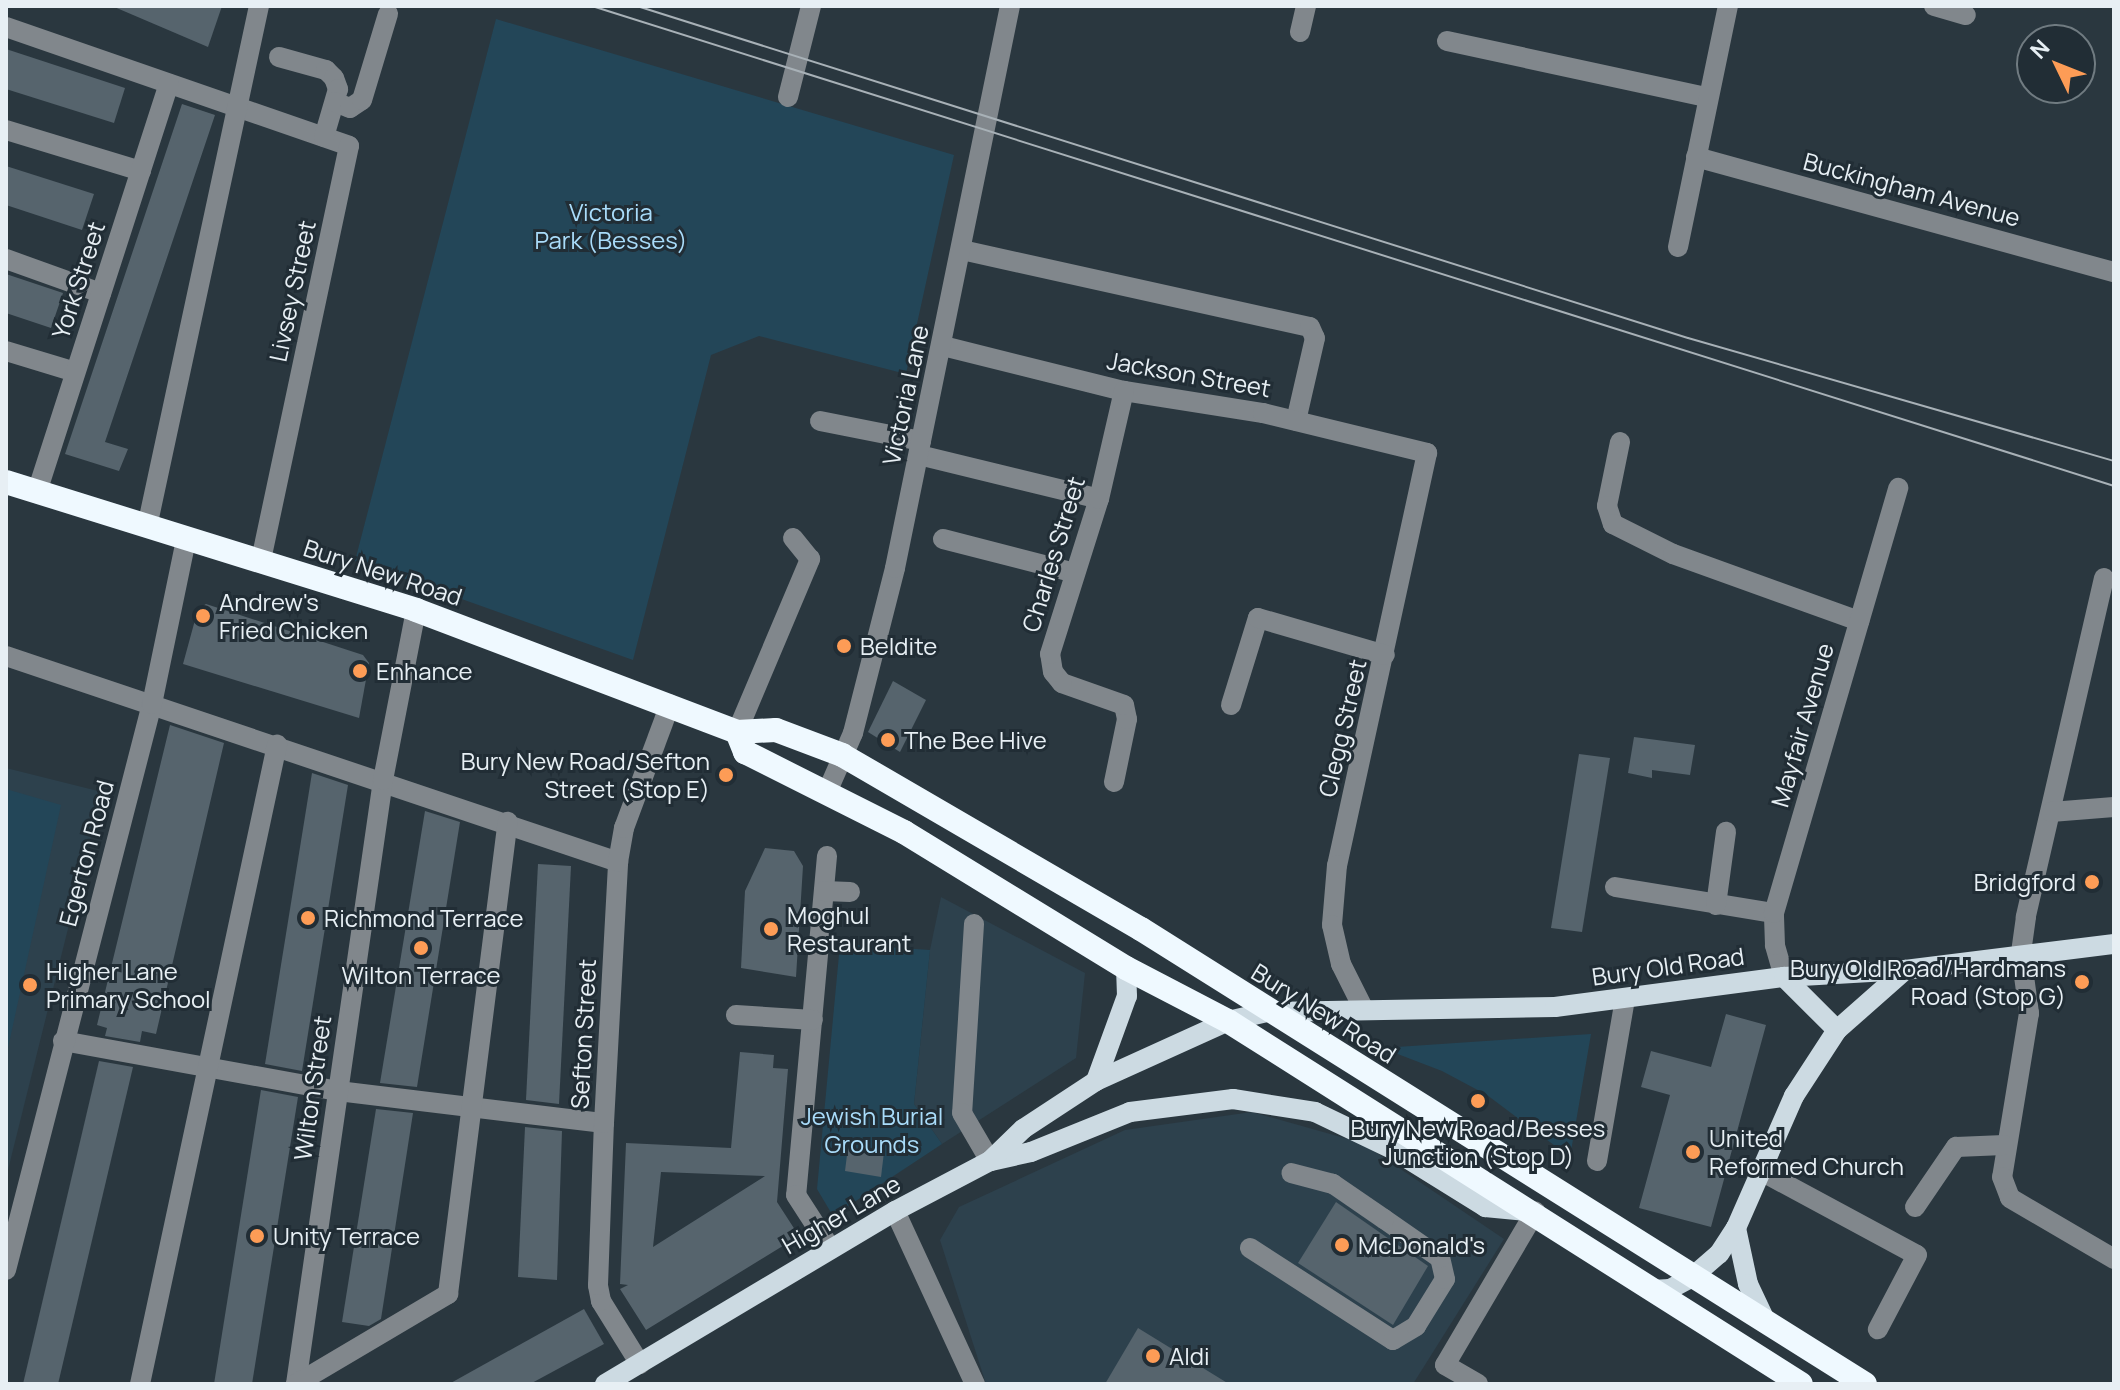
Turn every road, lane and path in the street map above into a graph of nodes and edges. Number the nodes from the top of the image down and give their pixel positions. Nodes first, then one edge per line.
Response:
1 (259, 6) edge
2 (811, 6) edge
3 (1010, 6) edge
4 (1306, 6) edge
5 (1728, 6) edge
6 (1934, 6) edge
7 (388, 14) dead end
8 (1966, 15) dead end
9 (6, 27) edge
10 (1300, 32) dead end
11 (1447, 41) dead end
12 (279, 57) dead end
13 (169, 84) junction
14 (788, 97) dead end
15 (1707, 97) junction
16 (335, 102) junction
17 (239, 106) junction
18 (6, 130) edge
19 (324, 137) junction
20 (1696, 157) junction
21 (141, 171) junction
22 (1678, 247) dead end
23 (962, 250) junction
24 (6, 259) edge
25 (2114, 270) edge
26 (101, 293) junction
27 (943, 346) junction
28 (6, 351) edge
29 (75, 372) junction
30 (1124, 391) junction
31 (820, 421) dead end
32 (1296, 421) junction
33 (1620, 442) dead end
34 (920, 448) junction
35 (1427, 453) joint
36 (6, 482) edge
37 (1898, 488) dead end
38 (37, 492) junction
39 (1099, 499) junction
40 (147, 527) junction
41 (793, 538) dead end
42 (943, 539) dead end
43 (186, 540) junction
44 (261, 561) junction
45 (1075, 573) junction
46 (2104, 578) dead end
47 (416, 610) junction
48 (1859, 621) junction
49 (1385, 655) junction
50 (6, 657) edge
51 (152, 704) junction
52 (670, 704) junction
53 (1231, 705) dead end
54 (737, 732) junction
55 (277, 745) junction
56 (842, 755) junction
57 (383, 780) junction
58 (1114, 782) dead end
59 (828, 790) junction
60 (2114, 807) edge
61 (2051, 812) junction
62 (508, 822) junction
63 (1726, 832) dead end
64 (827, 856) dead end
65 (618, 862) junction
66 (1615, 887) dead end
67 (824, 891) junction
68 (850, 892) dead end
69 (1716, 905) junction
70 (1774, 913) junction
71 (974, 924) dead end
72 (2114, 944) edge
73 (2021, 954) junction
74 (1126, 968) junction
75 (1905, 970) junction
76 (1784, 977) junction
77 (1625, 999) junction
78 (1364, 1010) junction
79 (1267, 1012) junction
80 (736, 1015) dead end
81 (813, 1020) junction
82 (1228, 1021) junction
83 (1837, 1030) junction
84 (63, 1041) junction
85 (209, 1067) junction
86 (1096, 1081) junction
87 (338, 1091) junction
88 (474, 1108) junction
89 (604, 1123) junction
90 (2004, 1145) junction
91 (990, 1161) junction
92 (1597, 1161) dead end
93 (1759, 1170) junction
94 (1291, 1173) dead end
95 (1915, 1207) dead end
96 (895, 1211) junction
97 (1535, 1212) junction
98 (1736, 1228) junction
99 (1250, 1248) dead end
100 (831, 1249) junction
101 (2114, 1259) edge
102 (6, 1270) edge
103 (1691, 1278) junction
104 (1651, 1290) junction
105 (1770, 1327) junction
106 (1878, 1329) dead end
107 (640, 1364) junction
108 (140, 1384) edge
109 (296, 1384) edge
110 (605, 1384) edge
111 (975, 1384) edge
112 (1478, 1384) edge
113 (1801, 1384) edge
114 (1865, 1384) edge

1 - 17 street
2 - 14 street
3 - 23 street, Victoria Lane
4 - 10 street
5 - 15 street
6 - 8 street
7 - 16 street
9 - 13 street, Livsey Street
11 - 15 street
12 - 16 street
13 - 17 street, Livsey Street
13 - 21 street, York Street
15 - 20 street
16 - 19 street
17 - 19 street, Livsey Street
17 - 40 street
18 - 21 street
19 - 44 street, Livsey Street
20 - 22 street
20 - 25 street, Buckingham Avenue
21 - 26 street, York Street
23 - 27 street, Victoria Lane
23 - 32 street
24 - 26 street
26 - 29 street, York Street
27 - 30 street, Jackson Street
27 - 34 street, Victoria Lane
28 - 29 street
29 - 38 street, York Street
30 - 32 street, Jackson Street
30 - 39 street, Charles Street
31 - 34 street
32 - 35 street, Jackson Street
33 - 48 street
34 - 39 street
34 - 56 street, Victoria Lane
35 - 49 street, Clegg Street
36 - 38 highway, Bury New Road
37 - 48 street, Mayfair Avenue
38 - 40 highway, Bury New Road
39 - 45 street, Charles Street
40 - 43 highway, Bury New Road
41 - 54 street
42 - 45 street
43 - 44 highway, Bury New Road
43 - 51 street, Egerton Road
44 - 47 highway, Bury New Road
45 - 58 street, Charles Street
46 - 61 street
47 - 52 highway, Bury New Road
47 - 57 street, Wilton Street
48 - 70 street, Mayfair Avenue
49 - 53 street
49 - 78 street, Clegg Street
50 - 51 street
51 - 55 street
51 - 84 street, Egerton Road
52 - 54 highway, Bury New Road
52 - 65 street, Sefton Street
54 - 56 highway, Bury New Road
54 - 59 highway, Bury New Road
55 - 57 street
55 - 85 street
56 - 59 street, Victoria Lane
56 - 79 highway, Bury New Road
57 - 62 street
57 - 87 street, Wilton Street
59 - 74 highway, Bury New Road
60 - 61 street
61 - 73 street
62 - 65 street
62 - 88 street
63 - 69 street
64 - 67 street
65 - 89 street, Sefton Street
66 - 69 street
67 - 68 street
67 - 81 street
69 - 70 street
70 - 76 street, Mayfair Avenue
71 - 91 street
72 - 73 main road, Bury Old Road
73 - 75 main road, Bury Old Road
73 - 90 street
74 - 82 highway, Bury New Road
74 - 86 main road
75 - 76 main road, Bury Old Road
75 - 83 main road
76 - 77 main road, Bury Old Road
76 - 83 main road
77 - 78 main road, Bury Old Road
77 - 92 street
78 - 79 main road, Bury Old Road
79 - 82 main road, Bury Old Road
79 - 103 highway, Bury New Road
80 - 81 street
81 - 100 street
82 - 86 main road, Higher Lane
82 - 97 highway, Bury New Road
83 - 93 main road
84 - 85 street
84 - 102 street, Egerton Road
85 - 87 street
85 - 108 street
86 - 91 main road, Higher Lane
87 - 88 street
87 - 109 street, Wilton Street
88 - 89 street
88 - 109 street
89 - 107 street, Sefton Street
90 - 95 street
90 - 101 street
91 - 96 main road, Higher Lane
91 - 97 main road
93 - 98 main road
93 - 106 street
94 - 99 street
96 - 100 main road, Higher Lane
96 - 111 street
97 - 104 highway, Bury New Road
97 - 112 street
98 - 103 main road
98 - 105 main road
100 - 107 main road, Higher Lane
103 - 104 main road
103 - 105 highway, Bury New Road
104 - 113 highway, Bury New Road
105 - 114 highway, Bury New Road
107 - 110 main road, Higher Lane

